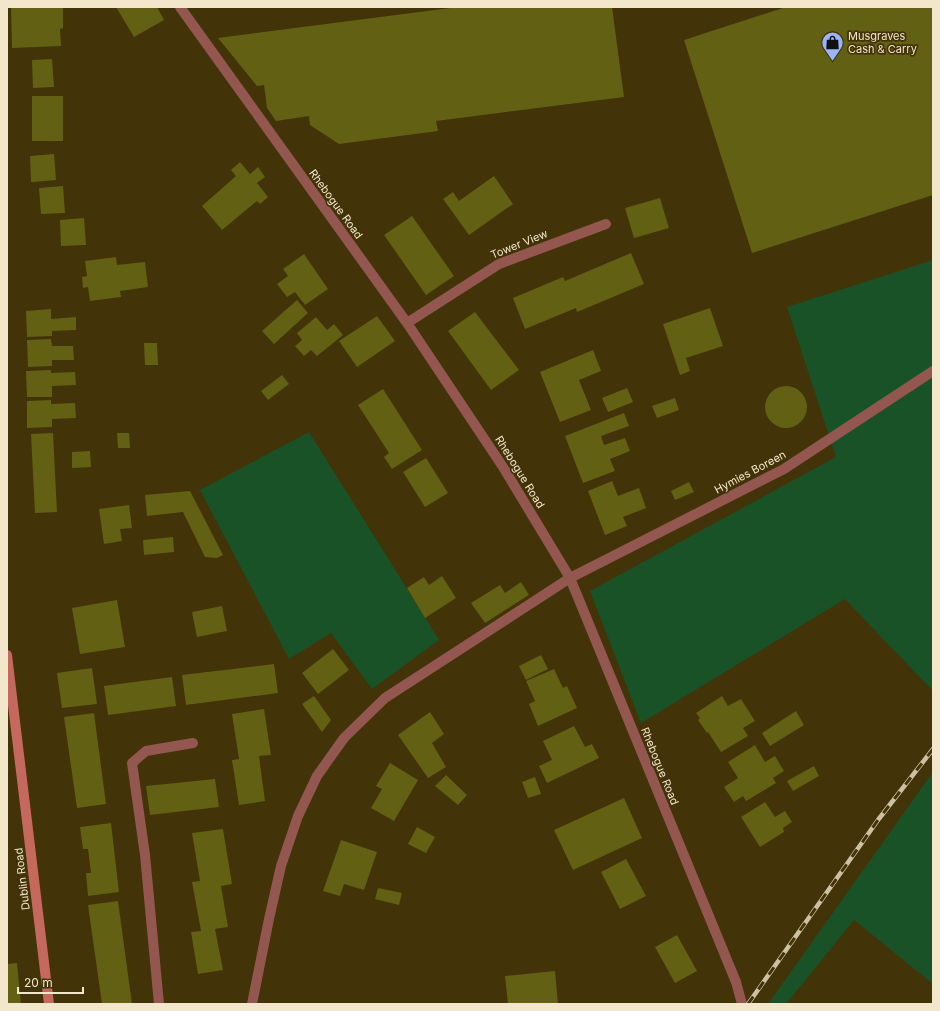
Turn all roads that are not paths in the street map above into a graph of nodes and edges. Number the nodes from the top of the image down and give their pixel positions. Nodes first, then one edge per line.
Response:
1 (180, 7) edge
2 (606, 224) dead end
3 (407, 324) junction
4 (933, 370) edge
5 (570, 578) junction
6 (7, 655) edge
7 (193, 743) dead end
8 (49, 1004) edge
9 (159, 1004) edge
10 (252, 1004) edge
11 (742, 1004) edge

1 - 3 street, Rhebogue Road
2 - 3 street, Tower View
3 - 5 street, Rhebogue Road
4 - 5 street, Hymies Boreen
5 - 10 street, Hymies Boreen
5 - 11 street, Rhebogue Road
6 - 8 main road, Dublin Road
7 - 9 street

